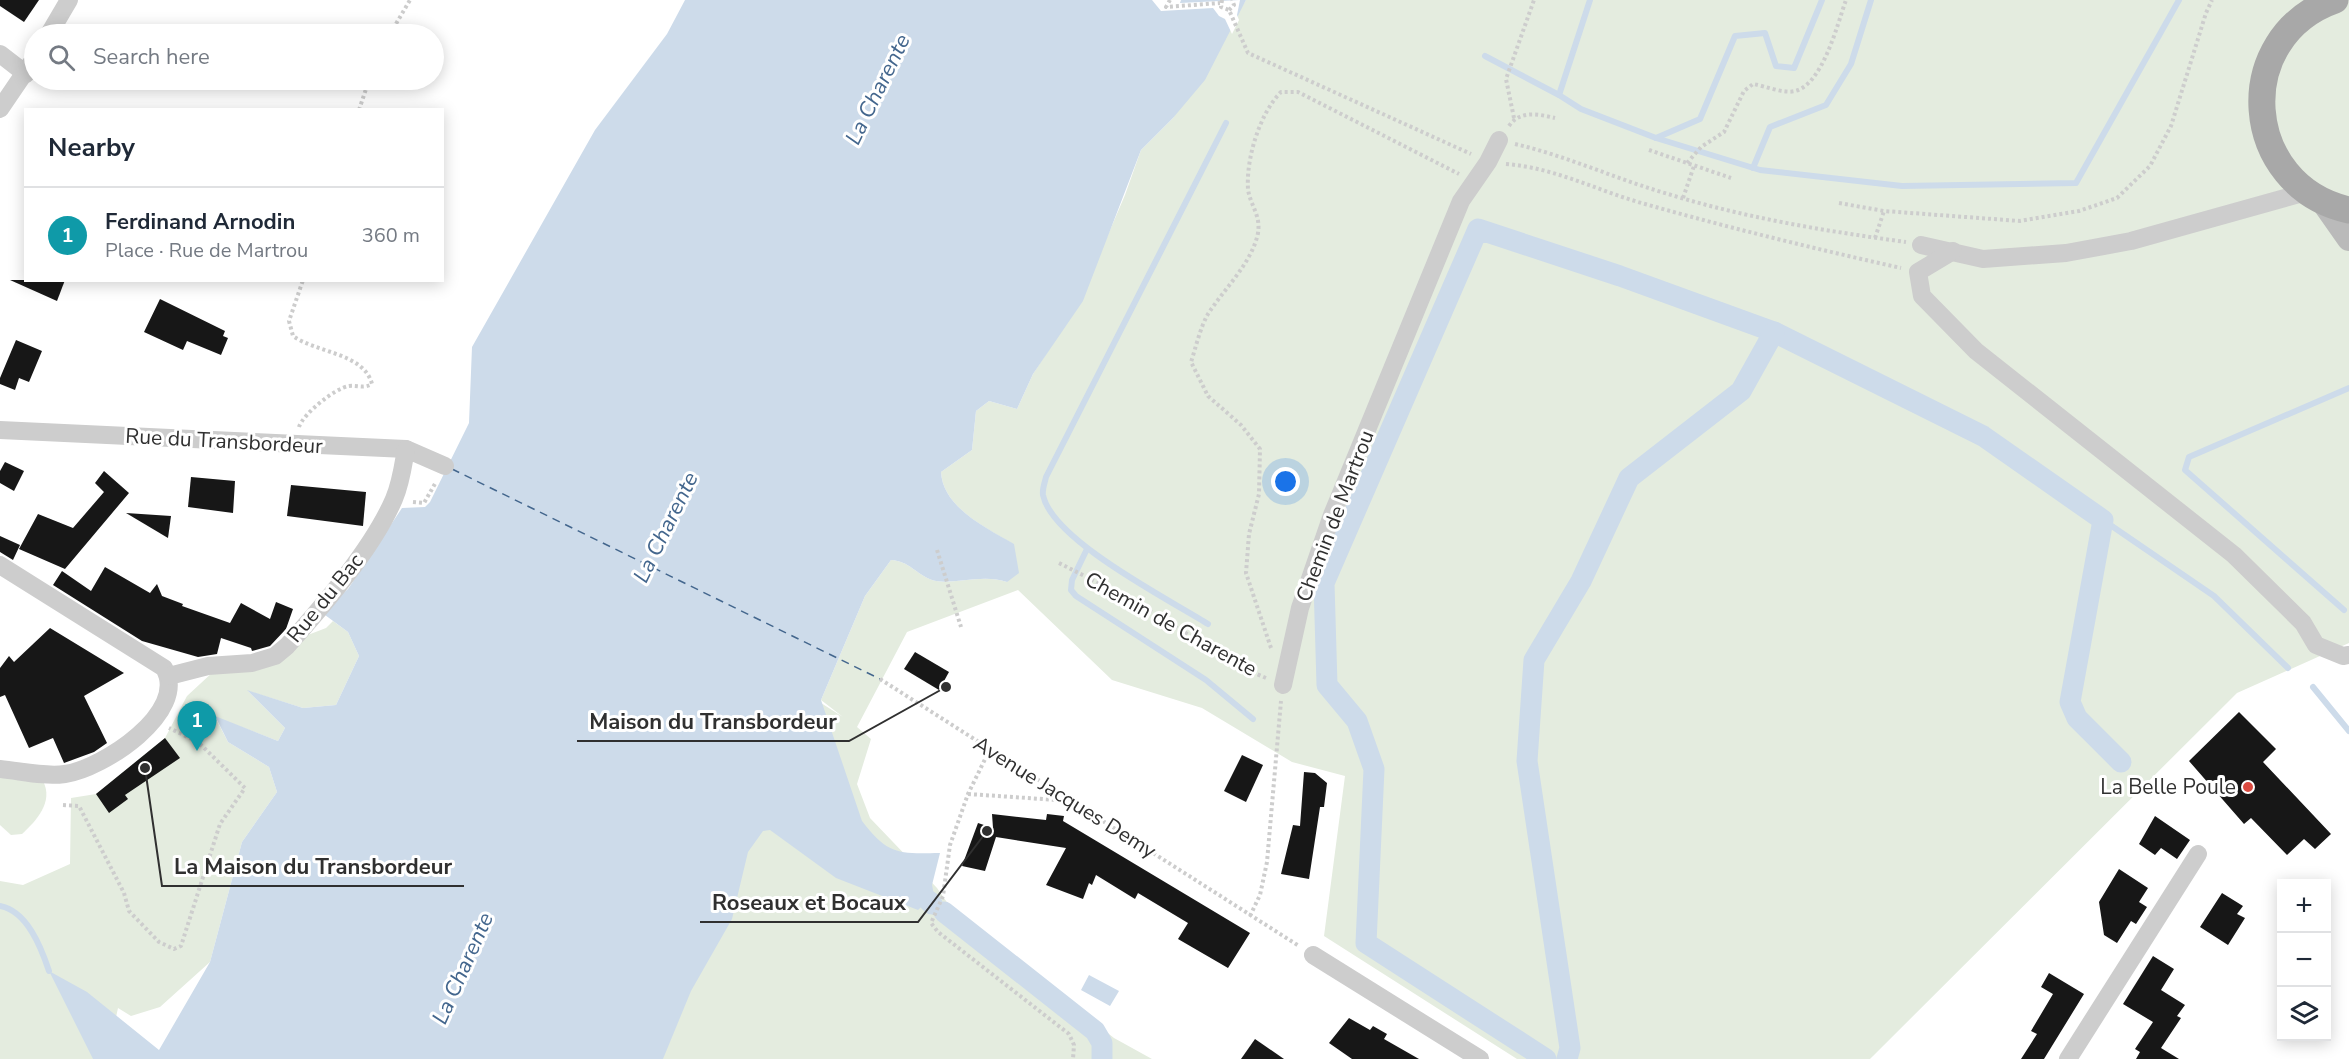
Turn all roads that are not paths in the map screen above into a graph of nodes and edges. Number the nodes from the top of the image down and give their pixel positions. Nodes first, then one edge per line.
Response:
1 (69, 0) edge
2 (2335, 0) edge
3 (55, 24) edge
4 (0, 54) edge
5 (24, 64) edge
6 (24, 75) edge
7 (0, 109) edge
8 (1499, 140) road end
9 (2314, 197) junction
10 (2349, 210) edge
11 (2349, 239) edge
12 (1921, 245) road end
13 (1953, 251) junction
14 (0, 430) edge
15 (406, 449) junction
16 (445, 466) road end
17 (0, 566) edge
18 (2349, 655) edge
19 (169, 676) junction
20 (1283, 685) road end
21 (0, 769) edge
22 (2198, 854) dead end
23 (1313, 955) road end
24 (1480, 1059) edge
25 (2068, 1059) edge

1 - 3 street
2 - 9 main road
4 - 5 street
6 - 7 street
8 - 20 street, Chemin de Martrou
9 - 10 main road
9 - 11 main road
9 - 13 street
12 - 13 street
13 - 18 street
14 - 15 street, Rue du Transbordeur
15 - 16 street, Rue du Transbordeur
15 - 19 street, Rue du Bac
17 - 19 street
19 - 21 street
22 - 25 street
23 - 24 street

